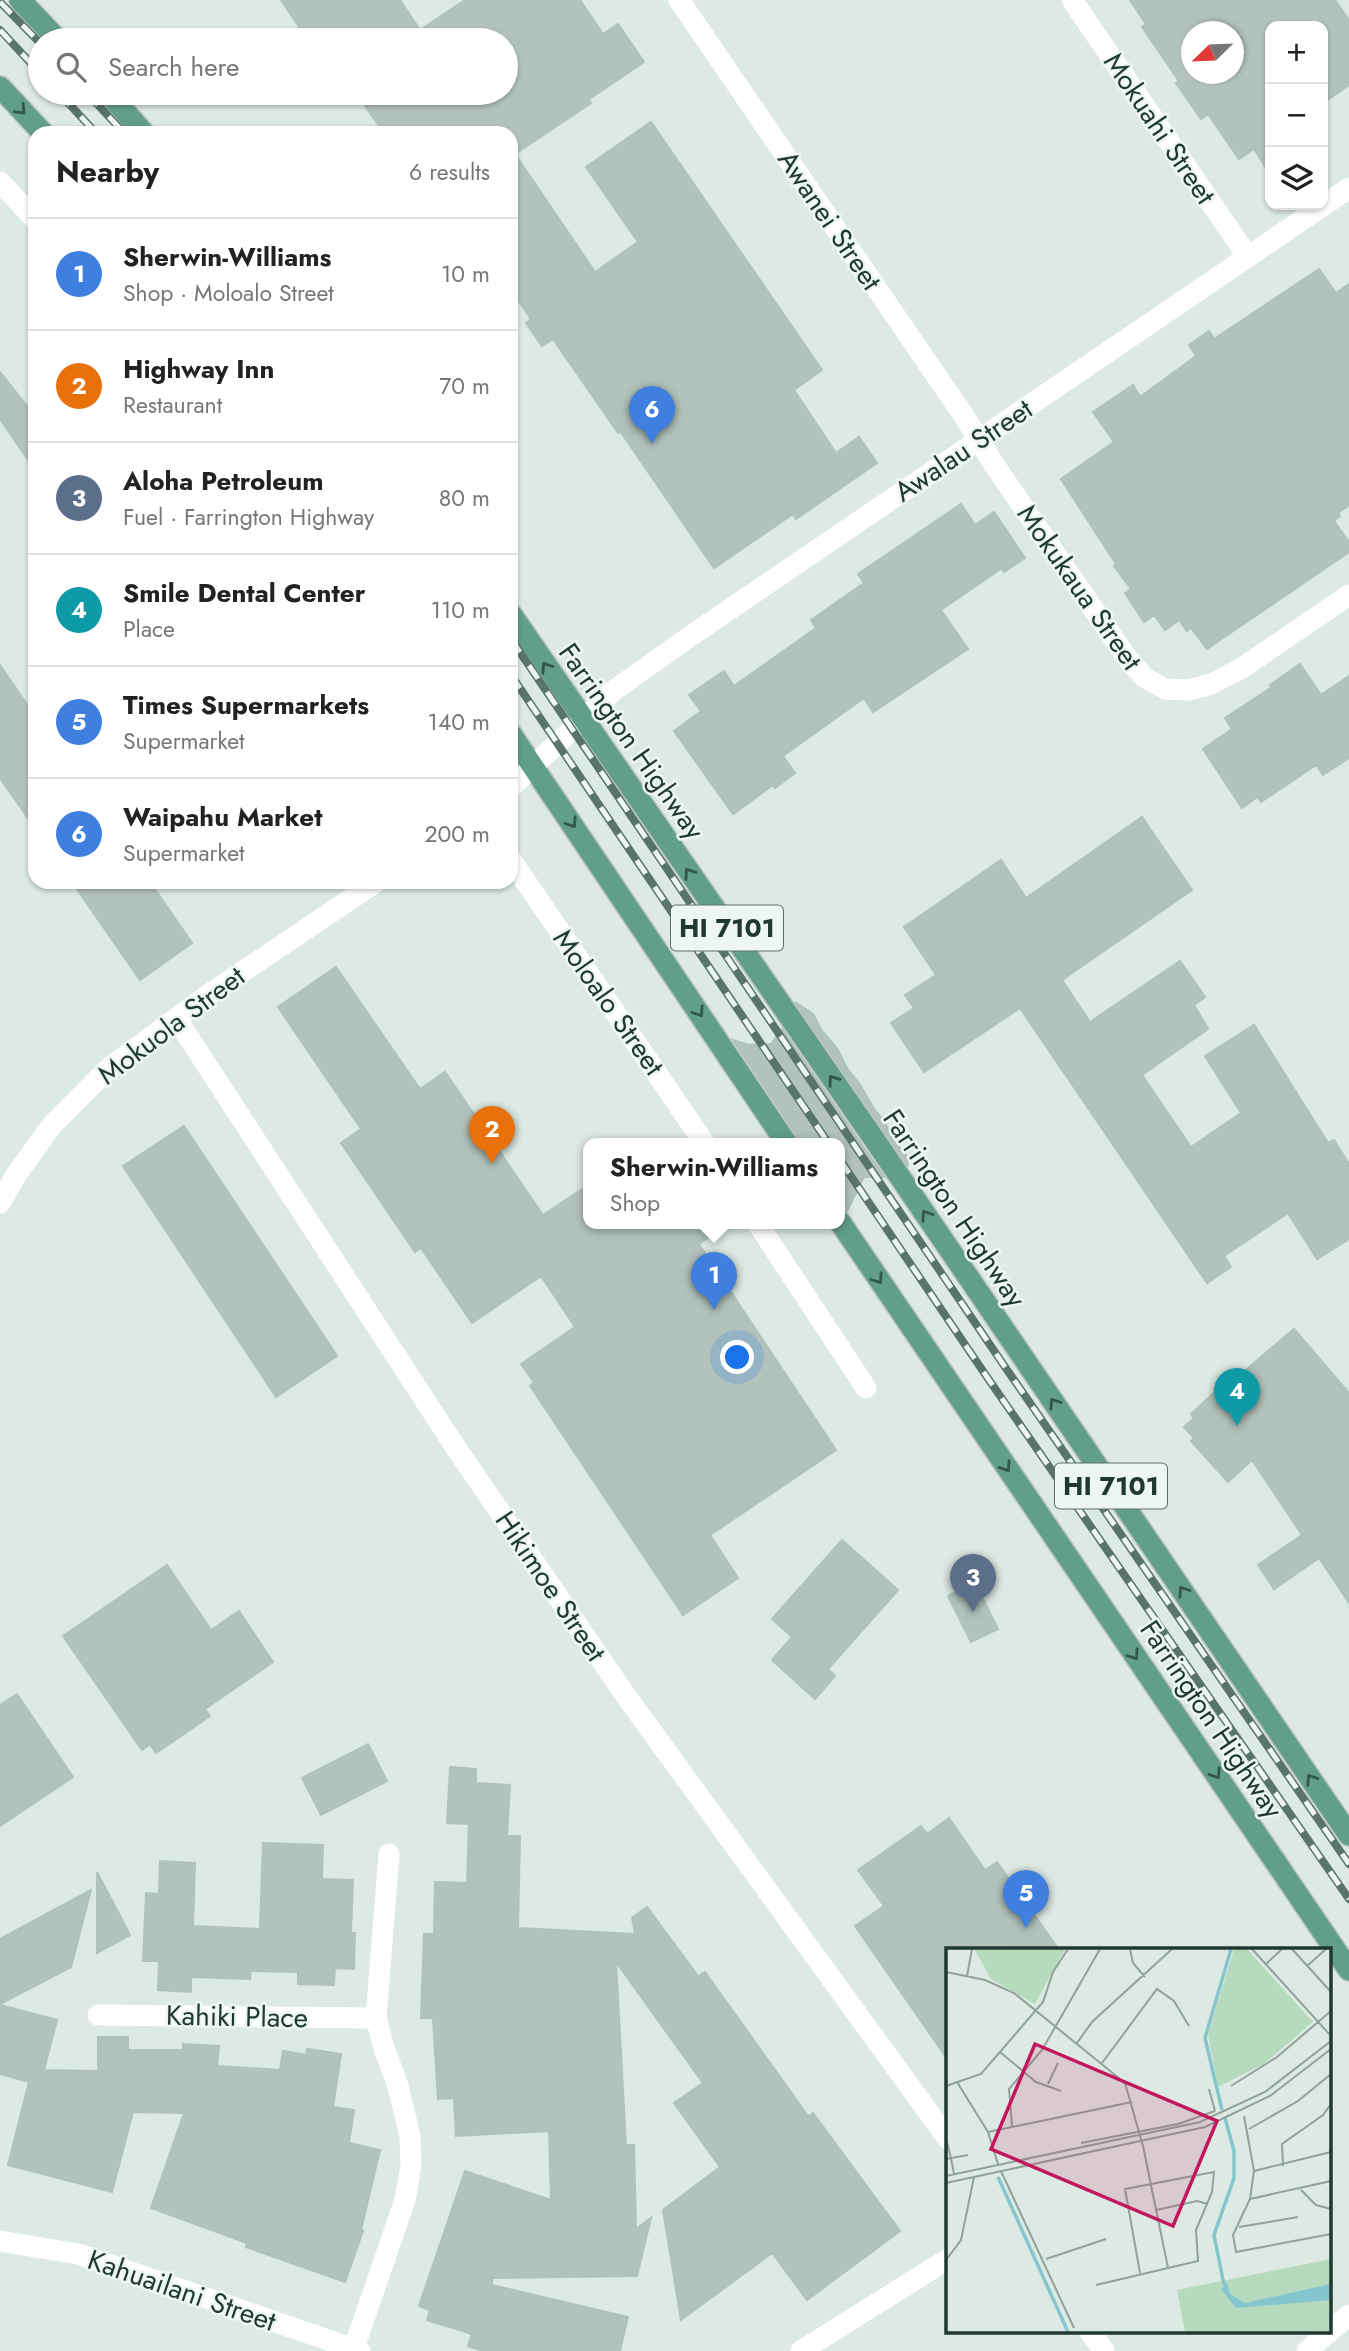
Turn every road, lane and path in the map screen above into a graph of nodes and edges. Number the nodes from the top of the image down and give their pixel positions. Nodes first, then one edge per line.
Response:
1 (20, 0) edge
2 (679, 0) edge
3 (1072, 0) edge
4 (47, 28) edge
5 (0, 87) edge
6 (119, 105) edge
7 (36, 126) edge
8 (138, 126) edge
9 (0, 182) edge
10 (1349, 188) edge
11 (28, 212) edge
12 (1248, 257) junction
13 (979, 440) junction
14 (1349, 595) edge
15 (518, 624) edge
16 (582, 719) junction
17 (518, 744) edge
18 (534, 766) junction
19 (518, 781) edge
20 (518, 870) edge
21 (366, 889) edge
22 (176, 1018) junction
23 (701, 1138) edge
24 (783, 1138) edge
25 (0, 1203) edge
26 (761, 1229) edge
27 (845, 1229) edge
28 (866, 1388) dead end
29 (1349, 1835) edge
30 (389, 1854) dead end
31 (1349, 1970) edge
32 (98, 2015) dead end
33 (376, 2018) junction
34 (946, 2136) edge
35 (0, 2241) edge
36 (946, 2260) edge
37 (1349, 2315) edge
38 (1332, 2330) edge
39 (1091, 2334) edge
40 (1327, 2334) edge
41 (355, 2350) edge
42 (802, 2351) edge
43 (1104, 2351) edge
44 (1307, 2351) edge

1 - 4 main road
2 - 13 street, Awanei Street
3 - 12 street, Mokuahi Street
5 -> 7 main road
6 - 8 main road
9 - 11 street
10 - 12 street, Awalau Street
12 - 13 street, Awalau Street
13 - 14 street, Mokukaua Street
13 - 16 street, Awalau Street
16 -> 15 main road, Farrington Highway / HI 7101
16 - 18 street
29 -> 16 main road, Farrington Highway / HI 7101
17 - 18 main road, HI 7101
18 - 19 street
18 -> 24 main road, HI 7101
20 - 23 street, Moloalo Street
21 - 22 street, Mokuola Street
22 - 25 street, Mokuola Street
22 - 34 street, Hikimoe Street
26 - 28 street
27 -> 31 main road, Farrington Highway / HI 7101
30 - 33 street
32 - 33 street, Kahiki Place
33 - 41 street
35 - 41 street, Kahuailani Street
36 - 42 street
37 - 38 street
39 - 43 street
40 - 44 street

